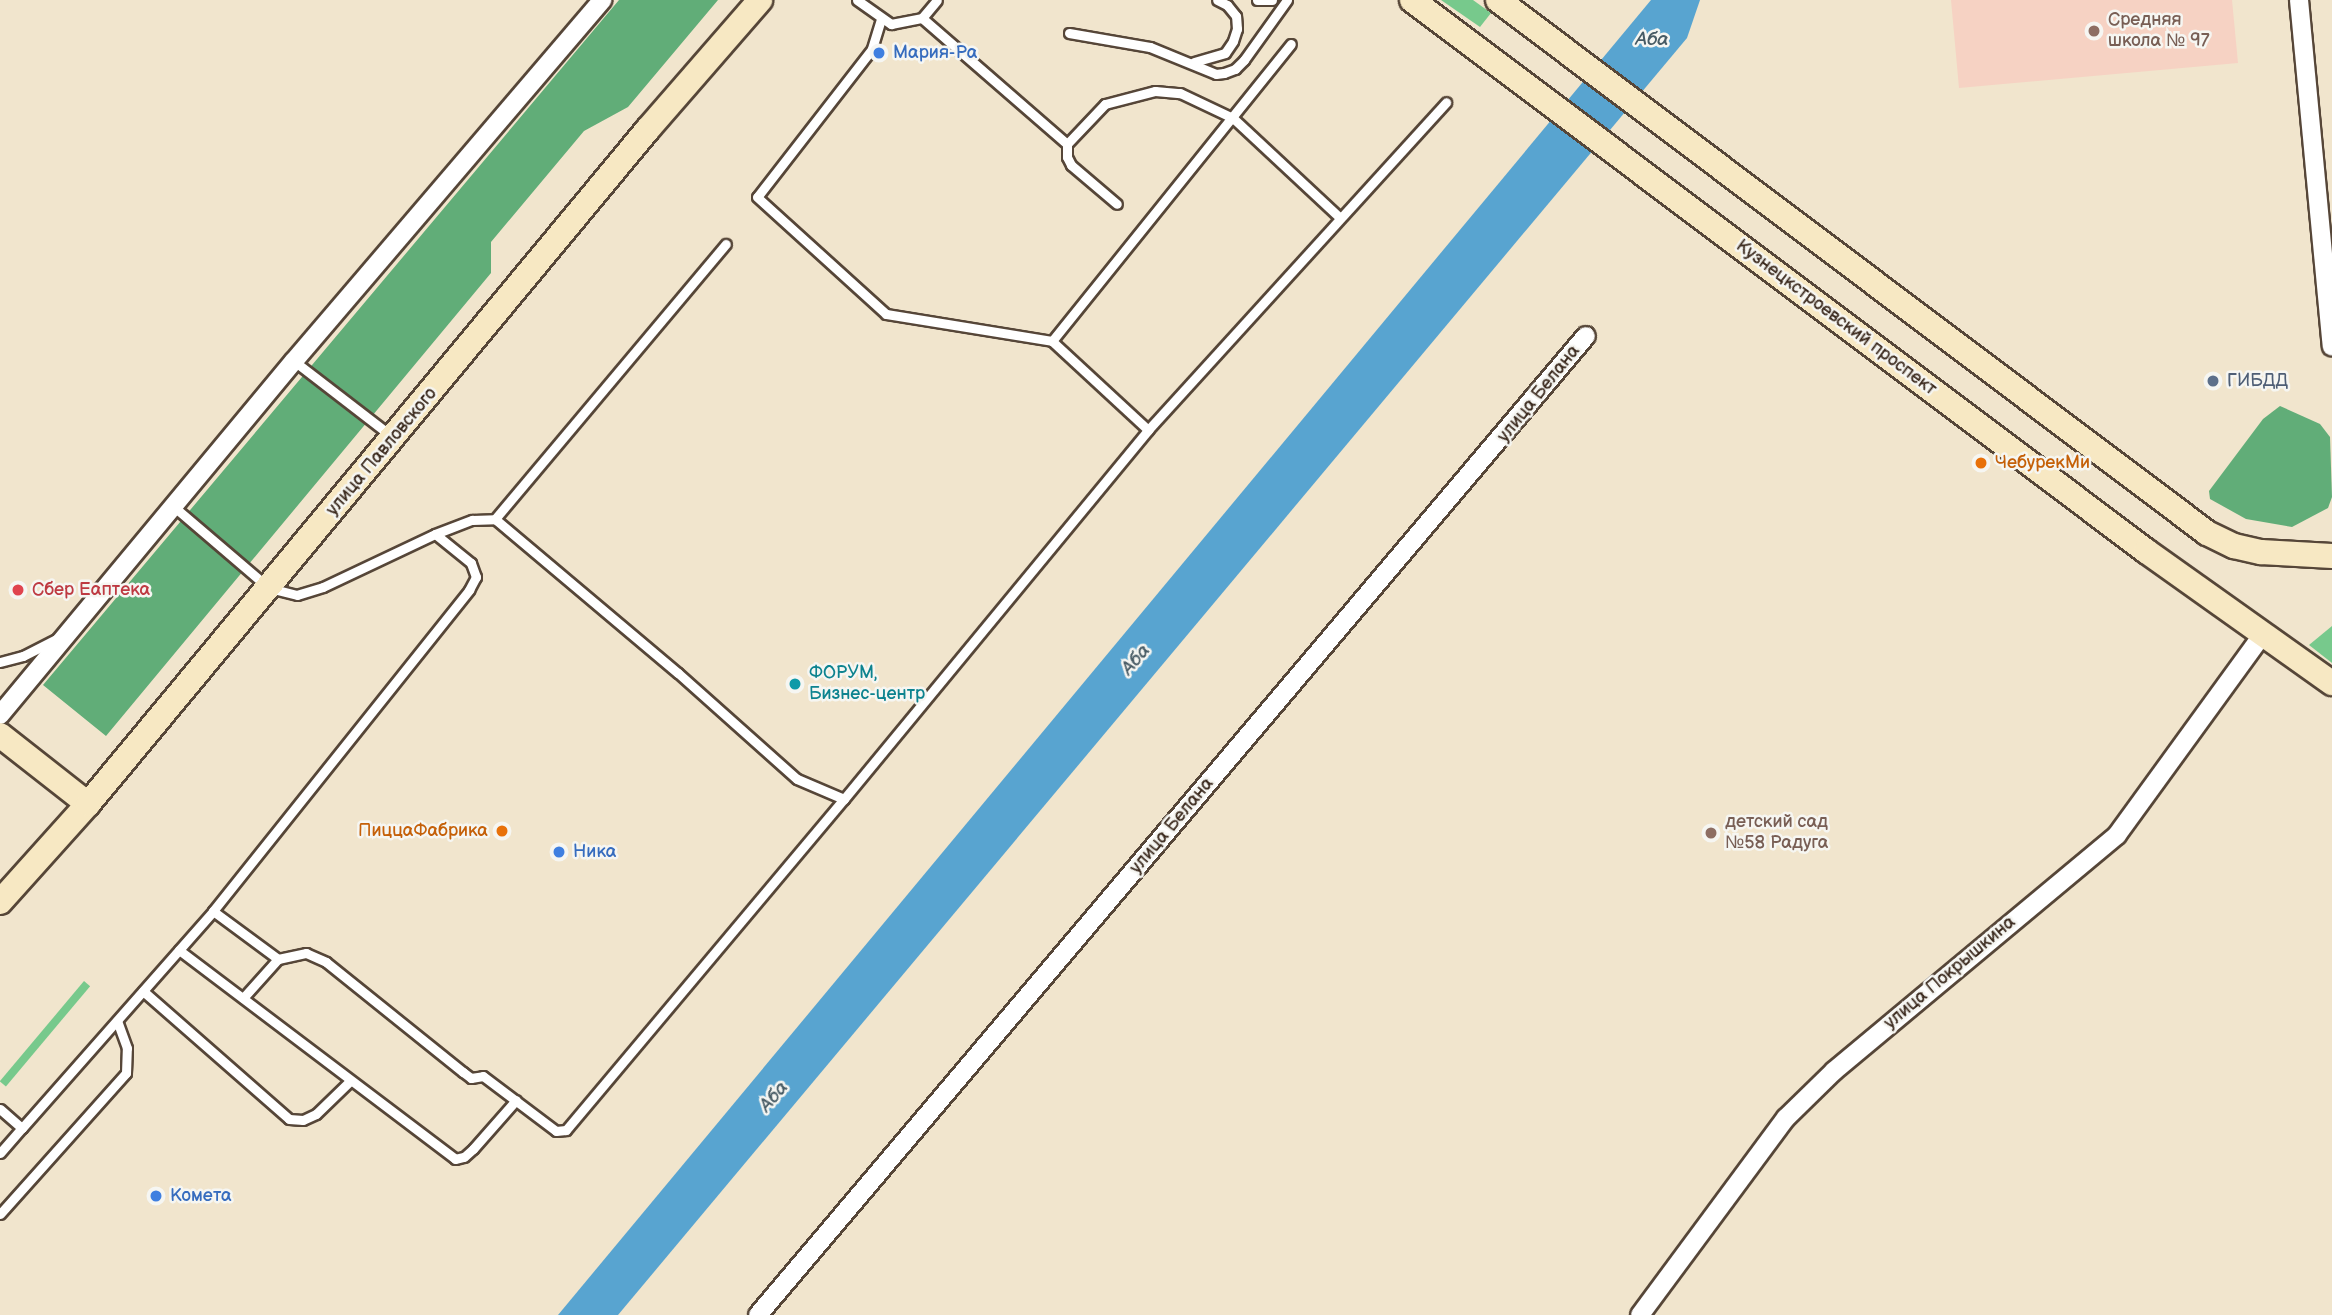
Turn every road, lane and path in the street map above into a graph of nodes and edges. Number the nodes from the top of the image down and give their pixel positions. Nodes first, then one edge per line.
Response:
1 (602, 0) edge
2 (760, 0) edge
3 (857, 0) edge
4 (937, 0) edge
5 (1217, 0) edge
6 (1257, 0) edge
7 (1272, 0) edge
8 (1287, 0) edge
9 (1412, 0) edge
10 (1498, 0) edge
11 (2299, 0) edge
12 (922, 18) junction
13 (881, 19) junction
14 (1069, 33) dead end
15 (1291, 44) dead end
16 (1192, 62) junction
17 (1446, 102) dead end
18 (1233, 118) junction
19 (1067, 145) junction
20 (1116, 204) dead end
21 (1339, 217) junction
22 (726, 244) dead end
23 (1586, 336) dead end
24 (1052, 341) junction
25 (2332, 345) edge
26 (294, 361) junction
27 (1148, 430) junction
28 (394, 438) junction
29 (173, 506) junction
30 (495, 519) junction
31 (435, 534) junction
32 (2332, 556) edge
33 (269, 588) junction
34 (68, 632) junction
35 (2263, 634) junction
36 (0, 662) edge
37 (2332, 683) edge
38 (0, 715) edge
39 (0, 735) edge
40 (845, 799) junction
41 (88, 804) junction
42 (0, 902) edge
43 (213, 911) junction
44 (179, 950) junction
45 (278, 959) junction
46 (143, 991) junction
47 (243, 998) junction
48 (117, 1021) junction
49 (350, 1081) junction
50 (516, 1100) junction
51 (0, 1109) edge
52 (22, 1128) junction
53 (0, 1153) edge
54 (0, 1214) edge
55 (758, 1315) edge
56 (1640, 1315) edge

1 - 26 street
2 - 28 main road, улица Павловского
3 - 13 lane
4 - 12 lane
5 - 16 lane
6 - 7 lane
8 - 16 lane
9 - 35 main road, Кузнецкстроевский проспект
10 - 32 main road
11 - 25 street
12 - 13 lane
12 - 19 lane
13 - 24 lane
14 - 16 lane
15 - 18 lane
17 - 21 lane
18 - 19 lane
18 - 21 lane
18 - 24 lane
19 - 20 lane
21 - 27 lane
22 - 30 lane
23 - 55 street, улица Белана
24 - 27 lane
26 - 28 lane
26 - 29 street
27 - 40 lane
28 - 33 main road, улица Павловского
29 - 33 lane
29 - 34 street
30 - 31 lane
30 - 40 lane
31 - 33 lane
31 - 43 lane
33 - 41 main road, улица Павловского
34 - 36 lane
34 - 38 street
35 - 37 main road, Кузнецкстроевский проспект
35 - 56 street, улица Покрышкина
39 - 41 main road
40 - 50 lane
41 - 42 main road, улица Павловского
43 - 44 lane
43 - 45 lane
44 - 46 lane
44 - 47 lane
45 - 47 lane
45 - 50 lane
46 - 48 lane
46 - 49 lane
47 - 49 lane
48 - 52 lane
48 - 54 lane
49 - 50 lane
51 - 52 lane
52 - 53 lane

